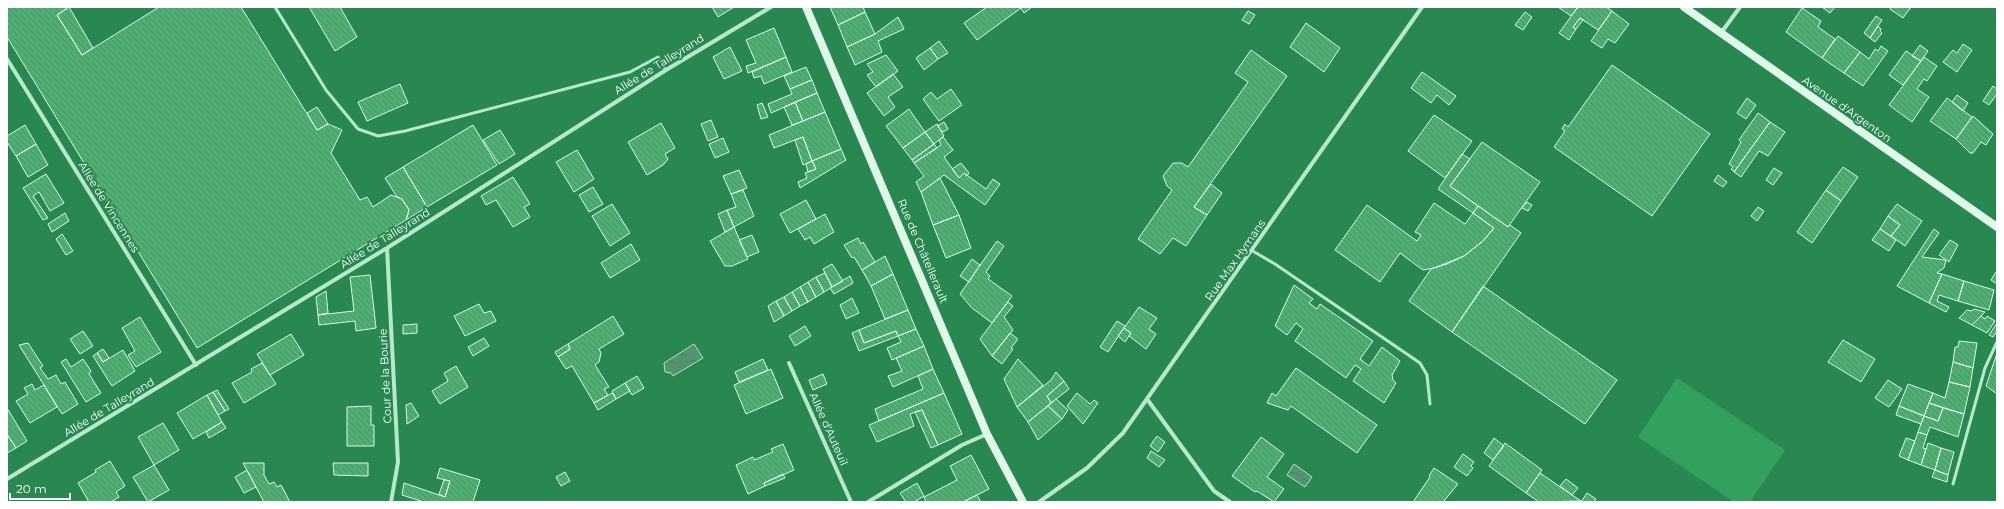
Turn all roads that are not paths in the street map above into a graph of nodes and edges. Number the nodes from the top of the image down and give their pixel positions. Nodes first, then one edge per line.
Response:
1 (275, 7) edge
2 (771, 7) edge
3 (806, 7) edge
4 (1422, 7) edge
5 (1684, 7) edge
6 (1740, 7) edge
7 (1721, 33) junction
8 (7, 59) edge
9 (666, 70) junction
10 (1997, 227) edge
11 (387, 248) junction
12 (1251, 250) junction
13 (1997, 342) edge
14 (789, 363) dead end
15 (196, 365) junction
16 (1147, 399) junction
17 (1430, 404) dead end
18 (987, 434) junction
19 (7, 479) edge
20 (1953, 484) dead end
21 (391, 502) edge
22 (852, 502) edge
23 (868, 502) edge
24 (1023, 502) edge
25 (1039, 502) edge
26 (1230, 502) edge

1 - 9 lane
2 - 9 street, Allée de Talleyrand
3 - 18 main road, Rue de Châtellerault
4 - 12 street, Rue Max Hymans
5 - 7 main road, Avenue d'Argenton
6 - 7 street
7 - 10 main road, Avenue d'Argenton
8 - 15 street, Allée de Vincennes
9 - 11 street, Allée de Talleyrand
11 - 15 street, Allée de Talleyrand
11 - 21 street, Cour de la Bourie
12 - 16 street, Rue Max Hymans
12 - 17 lane
13 - 20 lane
14 - 22 street, Allée d'Auteuil
15 - 19 street, Allée de Talleyrand
16 - 25 street, Rue Max Hymans
16 - 26 street
18 - 23 street
18 - 24 main road, Rue de Châtellerault

